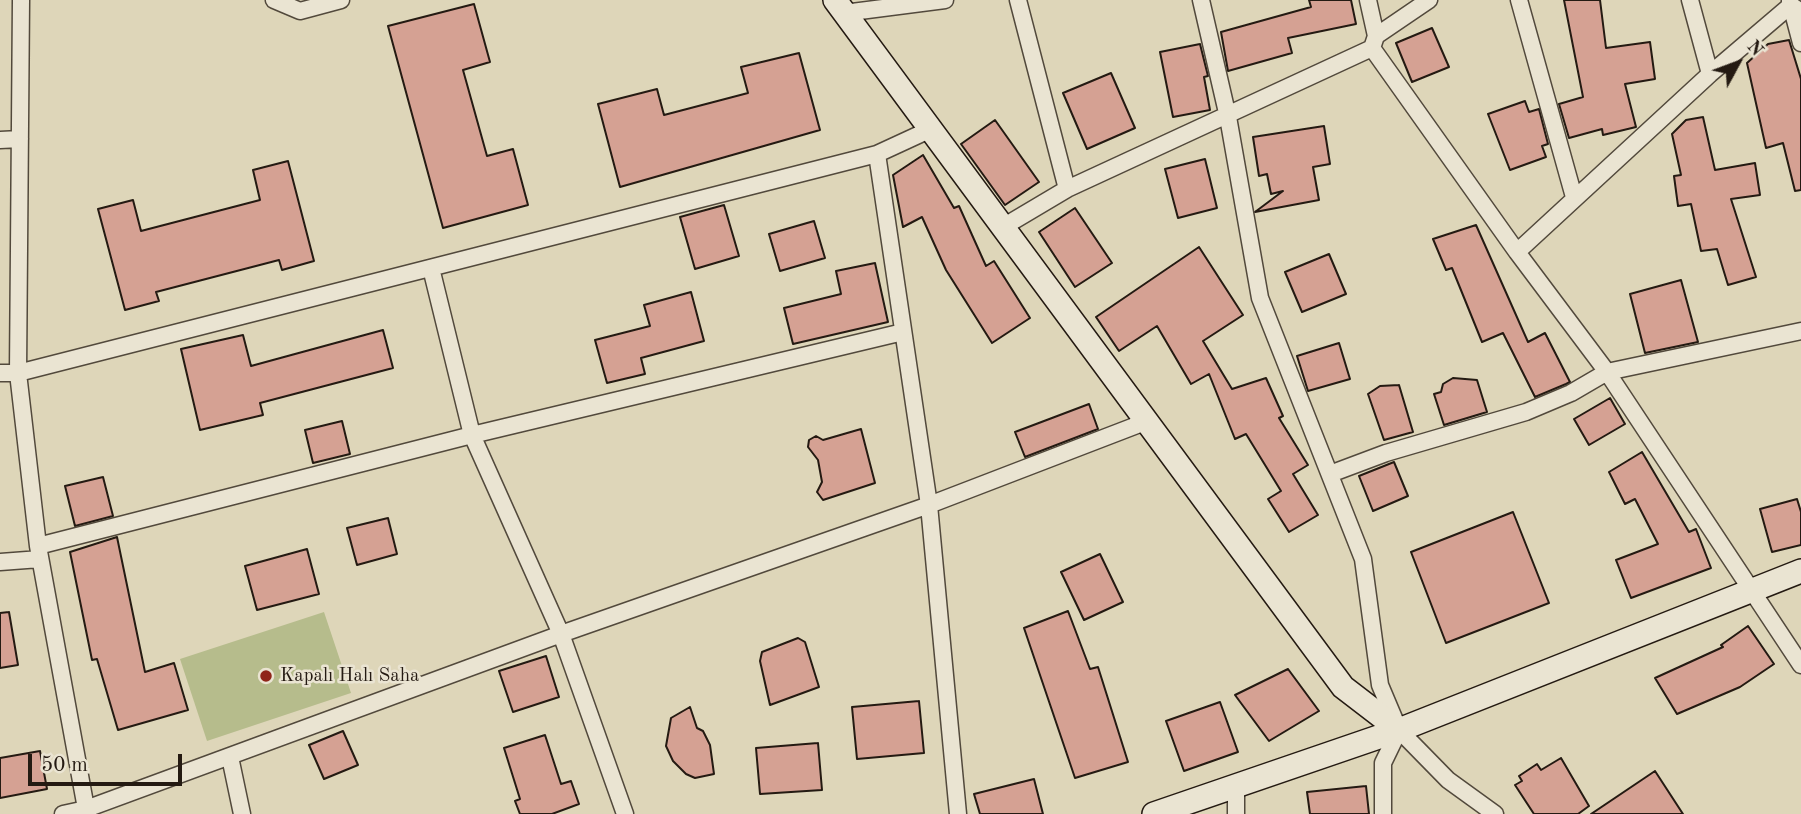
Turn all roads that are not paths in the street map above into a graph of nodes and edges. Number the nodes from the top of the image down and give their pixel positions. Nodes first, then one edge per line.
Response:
1 (21, 0) edge
2 (274, 0) edge
3 (341, 0) edge
4 (946, 0) edge
5 (1018, 0) edge
6 (1201, 0) edge
7 (1368, 0) edge
8 (1429, 0) edge
9 (1519, 0) edge
10 (1690, 0) edge
11 (839, 6) edge
12 (1794, 6) edge
13 (1374, 42) junction
14 (1801, 43) edge
15 (1710, 74) junction
16 (1228, 117) junction
17 (929, 130) junction
18 (20, 139) junction
19 (0, 140) edge
20 (877, 154) junction
21 (1067, 189) junction
22 (1574, 197) junction
23 (1003, 227) junction
24 (1517, 252) junction
25 (430, 268) junction
26 (1801, 331) edge
27 (903, 332) junction
28 (1607, 372) junction
29 (0, 373) edge
30 (18, 373) junction
31 (1145, 422) junction
32 (472, 435) junction
33 (1330, 474) junction
34 (929, 505) junction
35 (39, 552) junction
36 (0, 562) edge
37 (1801, 571) edge
38 (1750, 591) junction
39 (561, 634) junction
40 (1801, 665) edge
41 (1399, 730) junction
42 (230, 757) junction
43 (1236, 786) junction
44 (86, 811) edge
45 (62, 814) edge
46 (242, 814) edge
47 (625, 814) edge
48 (957, 814) edge
49 (1154, 814) edge
50 (1236, 814) edge
51 (1383, 814) edge
52 (1495, 814) edge

1 - 18 street
2 - 3 street
4 - 11 street
5 - 21 street
6 - 16 street
7 - 13 street
8 - 13 street
9 - 22 street
10 - 15 street
11 - 17 street
12 - 14 street
12 - 15 street
13 - 16 street
13 - 24 street
15 - 22 street
16 - 21 street
16 - 33 street
17 - 20 street
17 - 23 street
18 - 19 street
18 - 30 street
20 - 25 street
20 - 27 street
21 - 23 street
22 - 24 street
23 - 31 street
24 - 28 street
25 - 30 street
25 - 32 street
26 - 28 street
27 - 32 street
27 - 34 street
28 - 33 street
28 - 38 street
29 - 30 street
30 - 35 street
31 - 34 street
31 - 41 street
32 - 35 street
32 - 39 street
33 - 41 street
34 - 39 street
34 - 48 street
35 - 36 street
35 - 44 street
37 - 38 street
38 - 40 street
38 - 41 street
39 - 42 street
39 - 47 street
41 - 43 street
41 - 51 street
41 - 52 street
42 - 44 street
42 - 46 street
43 - 49 street
43 - 50 street
44 - 45 street

